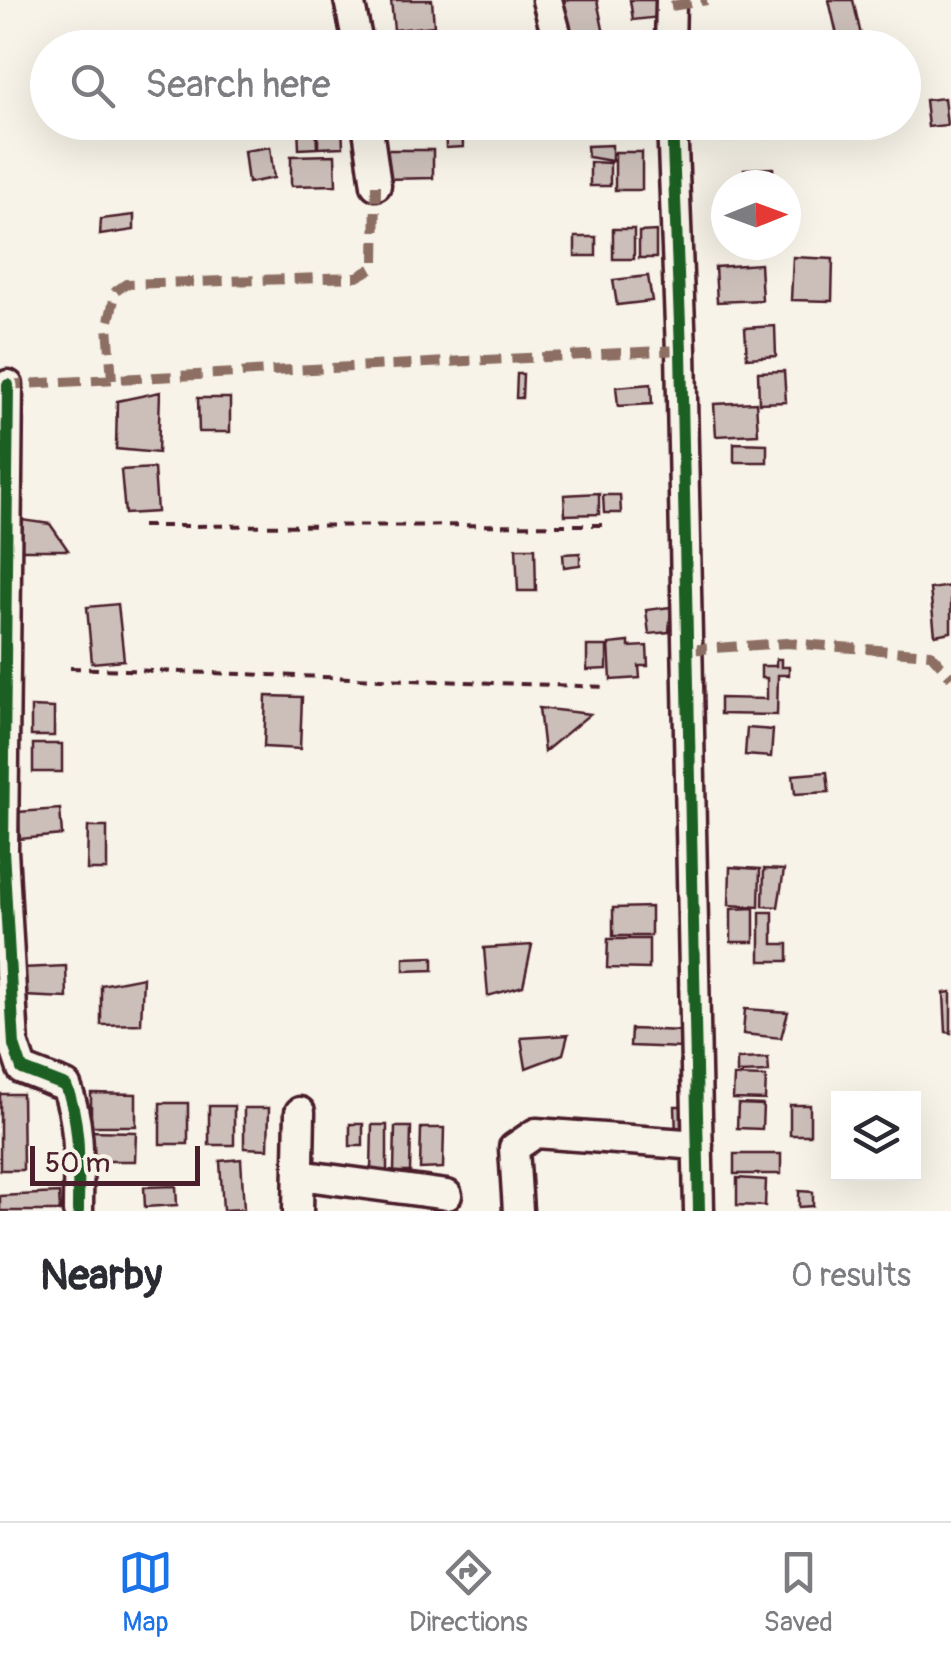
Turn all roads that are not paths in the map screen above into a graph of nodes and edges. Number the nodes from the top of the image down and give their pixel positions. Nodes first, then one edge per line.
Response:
1 (349, 0) edge
2 (547, 0) edge
3 (672, 0) edge
4 (355, 30) edge
5 (555, 30) edge
6 (671, 30) edge
7 (370, 140) edge
8 (673, 140) edge
9 (376, 186) dead end
10 (8, 384) dead end
11 (300, 1112) dead end
12 (698, 1145) junction
13 (298, 1175) junction
14 (447, 1195) dead end
15 (78, 1211) edge
16 (298, 1211) edge
17 (518, 1211) edge
18 (699, 1211) edge

1 - 4 street
2 - 5 street
3 - 6 street
7 - 9 street
8 - 12 street
10 - 15 street
11 - 13 street
12 - 17 street
12 - 18 street
13 - 14 street
13 - 16 street

